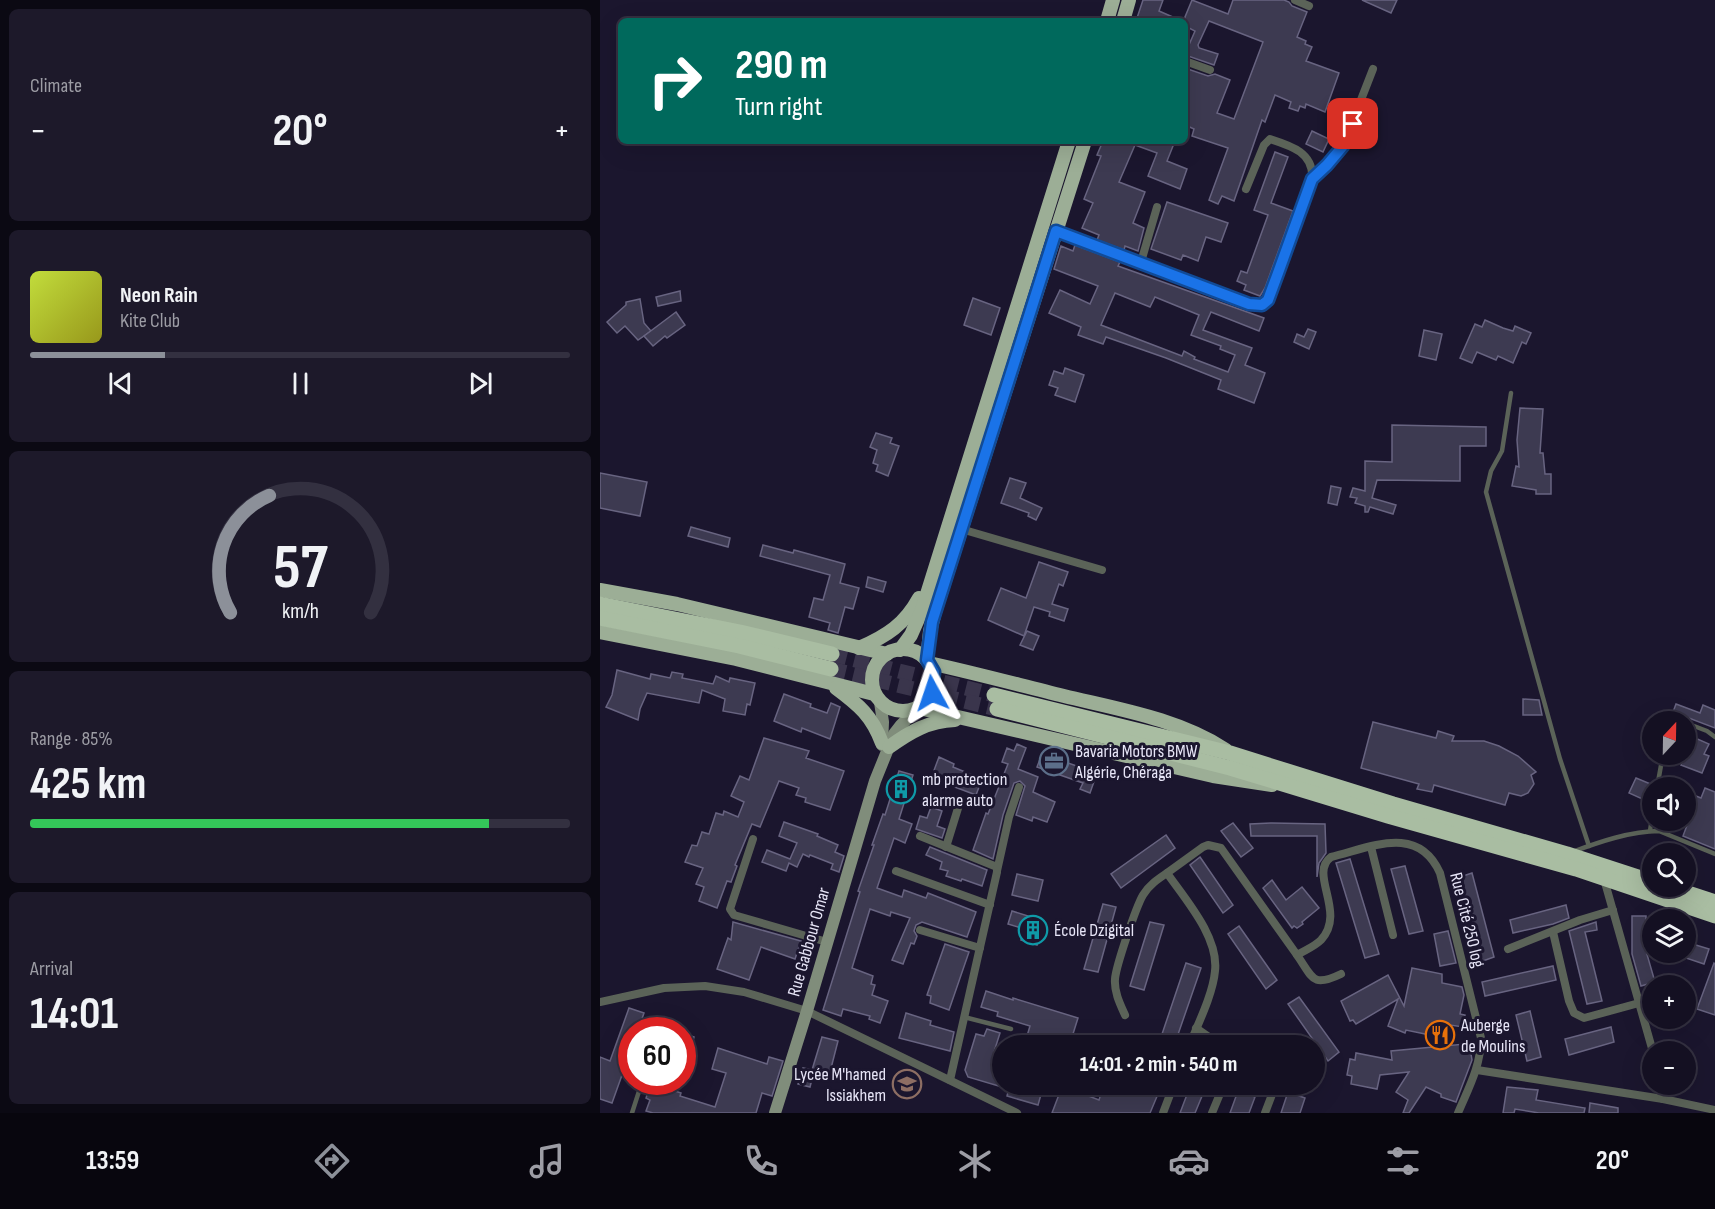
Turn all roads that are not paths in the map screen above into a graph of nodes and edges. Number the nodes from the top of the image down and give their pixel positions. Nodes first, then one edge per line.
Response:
1 (1113, 0) edge
2 (1129, 0) edge
3 (1295, 0) edge
4 (1309, 6) dead end
5 (1108, 18) edge
6 (1124, 18) edge
7 (1188, 62) edge
8 (1373, 69) dead end
9 (1210, 70) dead end
10 (1069, 144) edge
11 (1084, 144) edge
12 (1312, 179) junction
13 (1246, 189) dead end
14 (1156, 207) dead end
15 (1056, 231) junction
16 (1141, 262) junction
17 (1511, 393) dead end
18 (961, 529) junction
19 (935, 569) junction
20 (1102, 570) dead end
21 (600, 590) edge
22 (600, 604) edge
23 (600, 618) edge
24 (600, 632) edge
25 (859, 648) junction
26 (894, 652) junction
27 (928, 662) junction
28 (831, 669) junction
29 (877, 698) junction
30 (918, 708) junction
31 (966, 719) junction
32 (1696, 727) edge
33 (1715, 737) edge
34 (886, 745) junction
35 (1230, 753) junction
36 (1290, 785) junction
37 (1019, 787) dead end
38 (959, 805) dead end
39 (1650, 831) edge
40 (1659, 831) edge
41 (920, 836) dead end
42 (753, 839) dead end
43 (1588, 846) junction
44 (946, 847) junction
45 (1371, 847) junction
46 (1566, 854) junction
47 (1715, 854) edge
48 (896, 871) dead end
49 (997, 872) junction
50 (1167, 873) junction
51 (1604, 878) junction
52 (1642, 878) edge
53 (1696, 896) edge
54 (1715, 902) edge
55 (990, 905) junction
56 (1613, 910) junction
57 (1715, 916) edge
58 (920, 930) dead end
59 (1553, 932) junction
60 (1393, 935) dead end
61 (827, 942) junction
62 (980, 948) junction
63 (1508, 949) dead end
64 (1297, 955) junction
65 (1341, 975) dead end
66 (600, 1002) edge
67 (1639, 1003) junction
68 (807, 1011) junction
69 (1125, 1015) dead end
70 (964, 1017) junction
71 (1196, 1028) junction
72 (1011, 1029) dead end
73 (1193, 1035) edge
74 (1206, 1035) edge
75 (1650, 1041) edge
76 (1477, 1070) junction
77 (950, 1080) junction
78 (638, 1095) edge
79 (1170, 1095) edge
80 (1219, 1095) edge
81 (1272, 1095) edge
82 (1663, 1095) edge
83 (1663, 1099) junction
84 (1715, 1110) edge
85 (632, 1113) edge
86 (775, 1113) edge
87 (1017, 1113) edge
88 (1163, 1113) edge
89 (1212, 1113) edge
90 (1265, 1113) edge
91 (1458, 1113) edge

1 - 5 main road
2 - 6 main road
3 - 4 street
7 - 9 street
8 - 12 street
10 - 19 main road
11 - 15 main road
12 - 13 street
12 - 16 street
14 - 16 street
15 - 16 street
15 - 18 main road
17 - 43 lane
18 - 20 street
18 - 27 main road
19 - 25 main road
19 - 26 main road
21 - 25 main road
22 - 28 highway
23 - 28 highway
24 - 28 main road
25 - 26 main road
26 - 27 main road
26 - 29 main road
27 - 30 main road
27 - 35 main road
28 - 29 main road
28 - 34 main road
29 - 30 main road
29 - 34 main road, Rue Gabbour Omar
30 - 31 main road
30 - 34 main road, Rue Gabbour Omar
31 - 34 main road
31 - 36 main road
32 - 33 lane
34 - 61 main road, Rue Gabbour Omar
35 - 36 highway
35 - 46 highway
36 - 51 highway
37 - 49 street
38 - 44 street
39 - 43 lane
40 - 47 lane
41 - 44 street
42 - 61 street
43 - 46 lane
44 - 49 street
45 - 60 street
45 - 64 street, Rue Cité 250 log
45 - 76 street, Rue Cité 250 log
46 - 52 highway
48 - 55 street
49 - 55 street
50 - 64 street
50 - 69 street
50 - 71 street
51 - 56 street
51 - 57 highway
53 - 54 highway
55 - 62 street
56 - 59 street
56 - 67 street
58 - 62 street
59 - 63 street
59 - 67 street
61 - 68 main road, Rue Gabbour Omar
62 - 70 street
64 - 65 street
66 - 68 street
67 - 75 street
68 - 77 street
68 - 86 main road, Rue Gabbour Omar
70 - 72 lane
70 - 77 street
71 - 73 street
71 - 74 street
76 - 83 street
76 - 91 street, Rue Cité 250 log
77 - 87 street
78 - 85 lane
79 - 88 street
80 - 89 street
81 - 90 street
82 - 83 street
83 - 84 street

